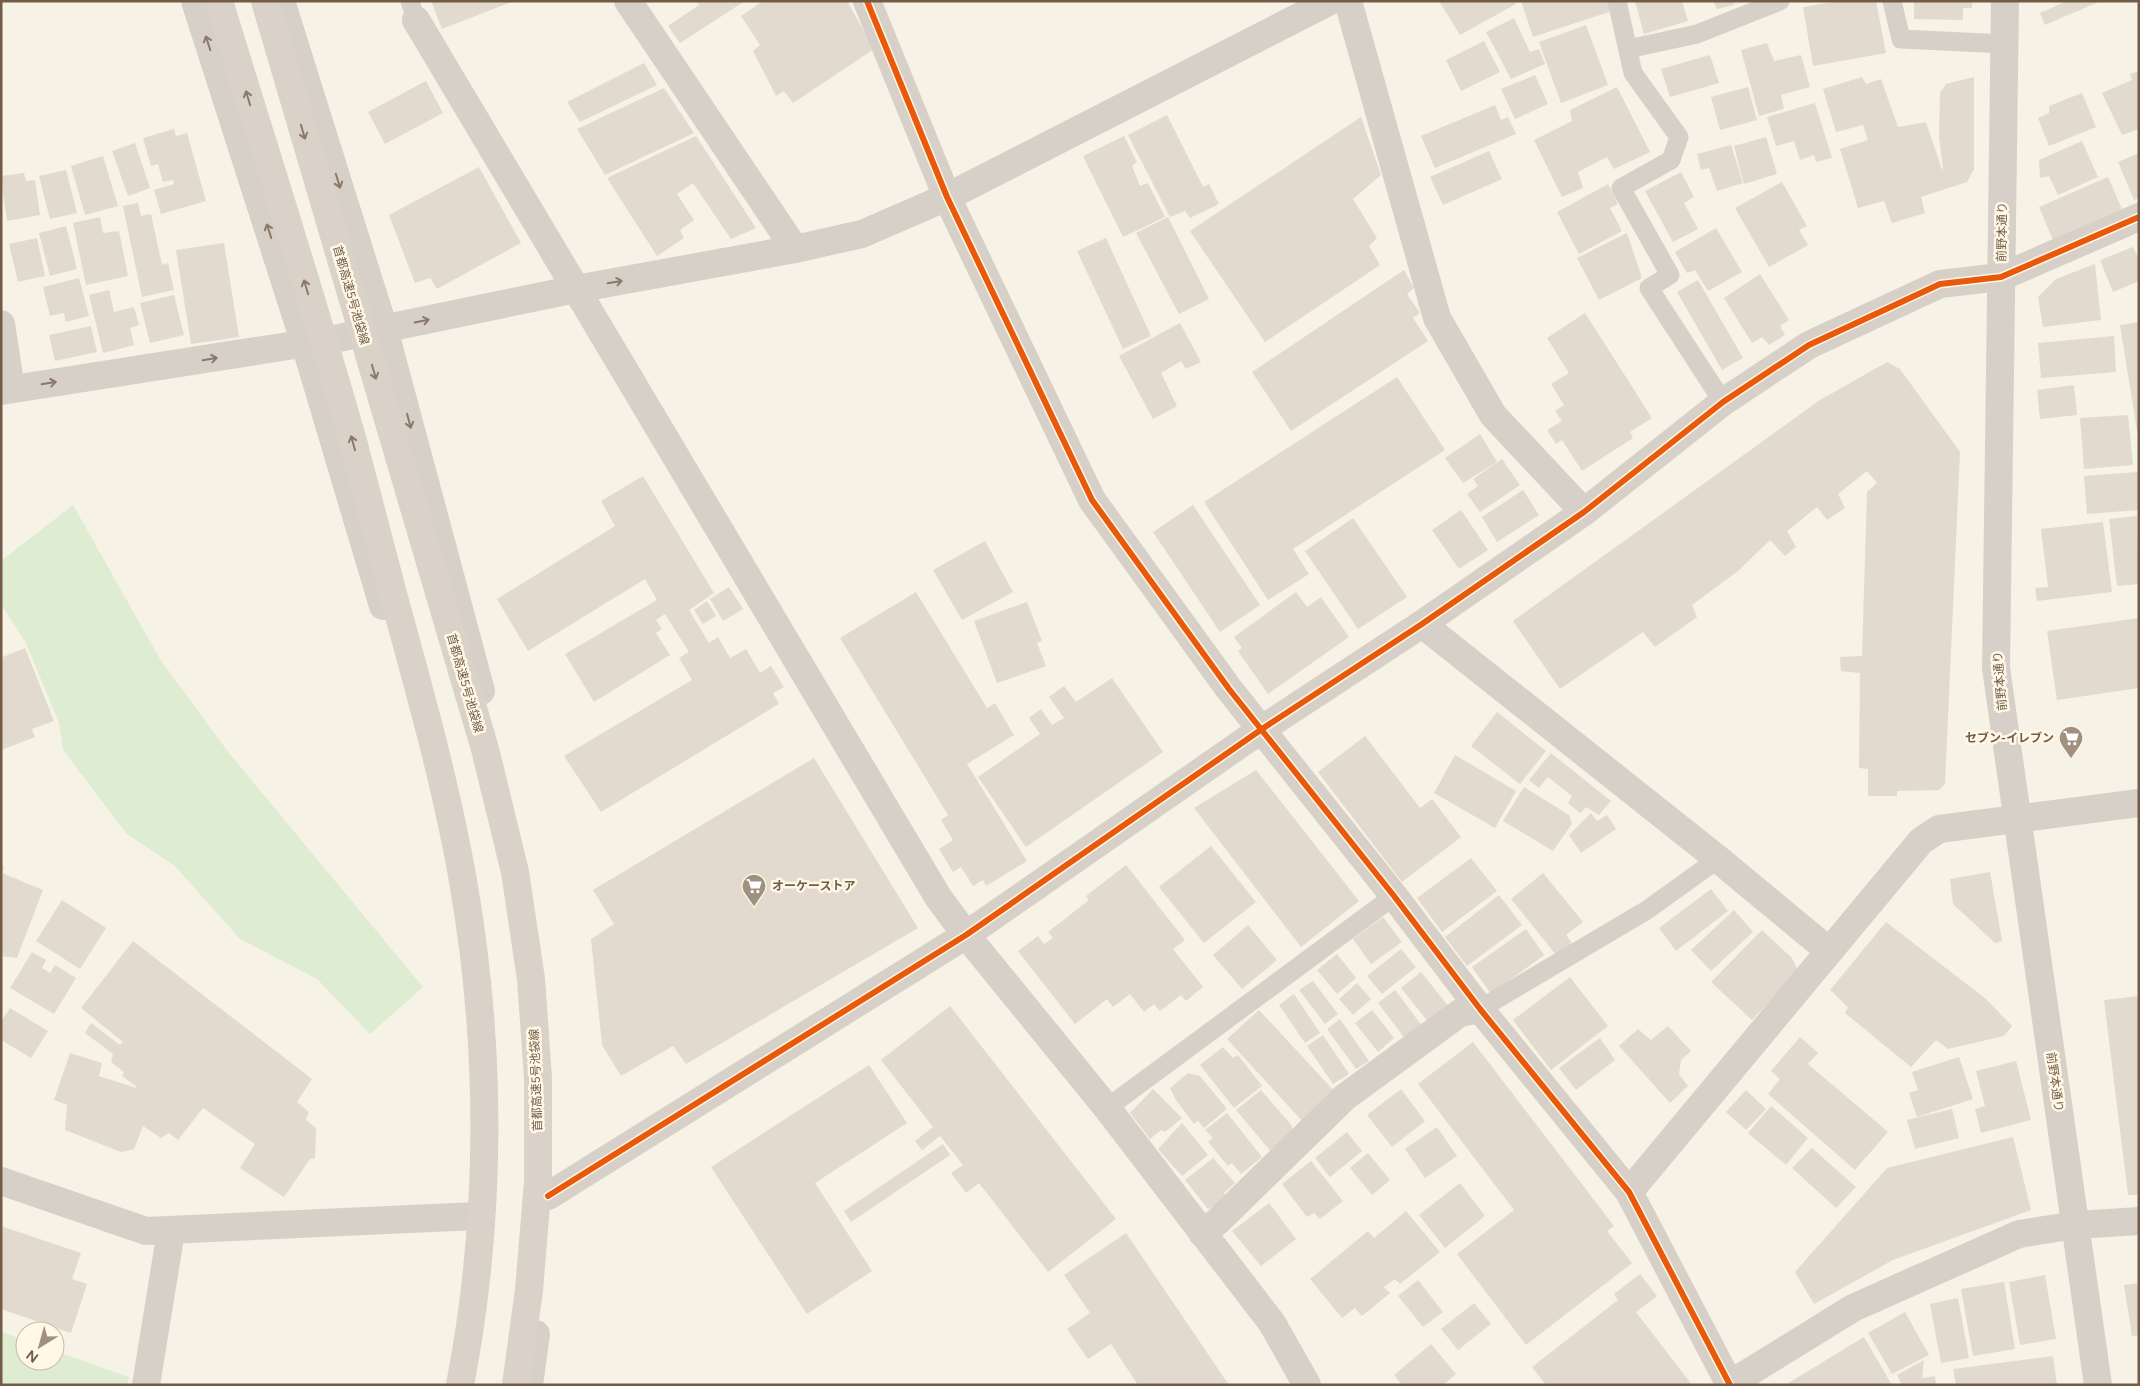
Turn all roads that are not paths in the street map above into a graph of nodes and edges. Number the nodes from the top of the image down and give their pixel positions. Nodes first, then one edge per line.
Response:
1 (195, 1) edge
2 (219, 1) edge
3 (265, 1) edge
4 (281, 1) edge
5 (628, 1) edge
6 (867, 1) edge
7 (1330, 1) edge
8 (1348, 1) edge
9 (1617, 1) edge
10 (1780, 1) edge
11 (1892, 1) edge
12 (2005, 1) edge
13 (413, 11) edge
14 (2005, 44) junction
15 (1628, 50) junction
16 (947, 197) junction
17 (2139, 217) edge
18 (795, 249) junction
19 (2001, 277) junction
20 (576, 289) junction
21 (1, 324) edge
22 (384, 329) junction
23 (305, 344) junction
24 (6, 390) edge
25 (1722, 402) junction
26 (1584, 512) junction
27 (1422, 624) junction
28 (1262, 729) junction
29 (2139, 803) edge
30 (2018, 820) junction
31 (1718, 859) junction
32 (1394, 896) junction
33 (966, 935) junction
34 (1829, 951) junction
35 (1480, 1009) junction
36 (1107, 1108) junction
37 (1, 1182) edge
38 (1629, 1192) junction
39 (548, 1196) junction
40 (477, 1216) junction
41 (2139, 1221) edge
42 (2076, 1225) junction
43 (171, 1231) junction
44 (1202, 1233) junction
45 (146, 1385) edge
46 (451, 1385) edge
47 (460, 1385) edge
48 (516, 1385) edge
49 (530, 1385) edge
50 (1307, 1385) edge
51 (1730, 1385) edge
52 (2098, 1385) edge

23 -> 1 street
47 -> 2 highway
3 -> 48 highway, 首都高速5号池袋線
4 -> 22 street
5 - 18 street
6 - 16 street
7 - 16 street
8 - 26 street
9 - 15 lane
10 - 15 lane
11 - 14 lane
12 - 14 street, 前野本通り
13 - 20 street
14 - 19 street, 前野本通り
15 - 25 lane
16 - 18 street
16 - 28 street
17 - 19 street
20 -> 18 street
19 - 25 street
19 - 30 street, 前野本通り
22 -> 20 street
20 - 33 street
21 - 24 street
22 - 23 street
22 -> 39 street
24 -> 23 street
23 - 40 street
25 - 26 street
26 - 27 street
27 - 28 street
27 - 31 street
28 - 32 street
28 - 33 street
29 - 30 street
30 - 34 street
30 - 42 street, 前野本通り
31 - 34 street
31 - 35 lane
32 - 35 street
32 - 36 lane
33 - 36 street
33 - 39 street
34 - 38 street
35 - 38 street
35 - 44 street
36 - 44 street
37 - 43 street
38 - 51 street
39 - 49 street
40 - 43 street
40 - 46 street
41 - 42 street
42 - 51 street
42 - 52 street, 前野本通り
43 - 45 street
44 - 50 street

